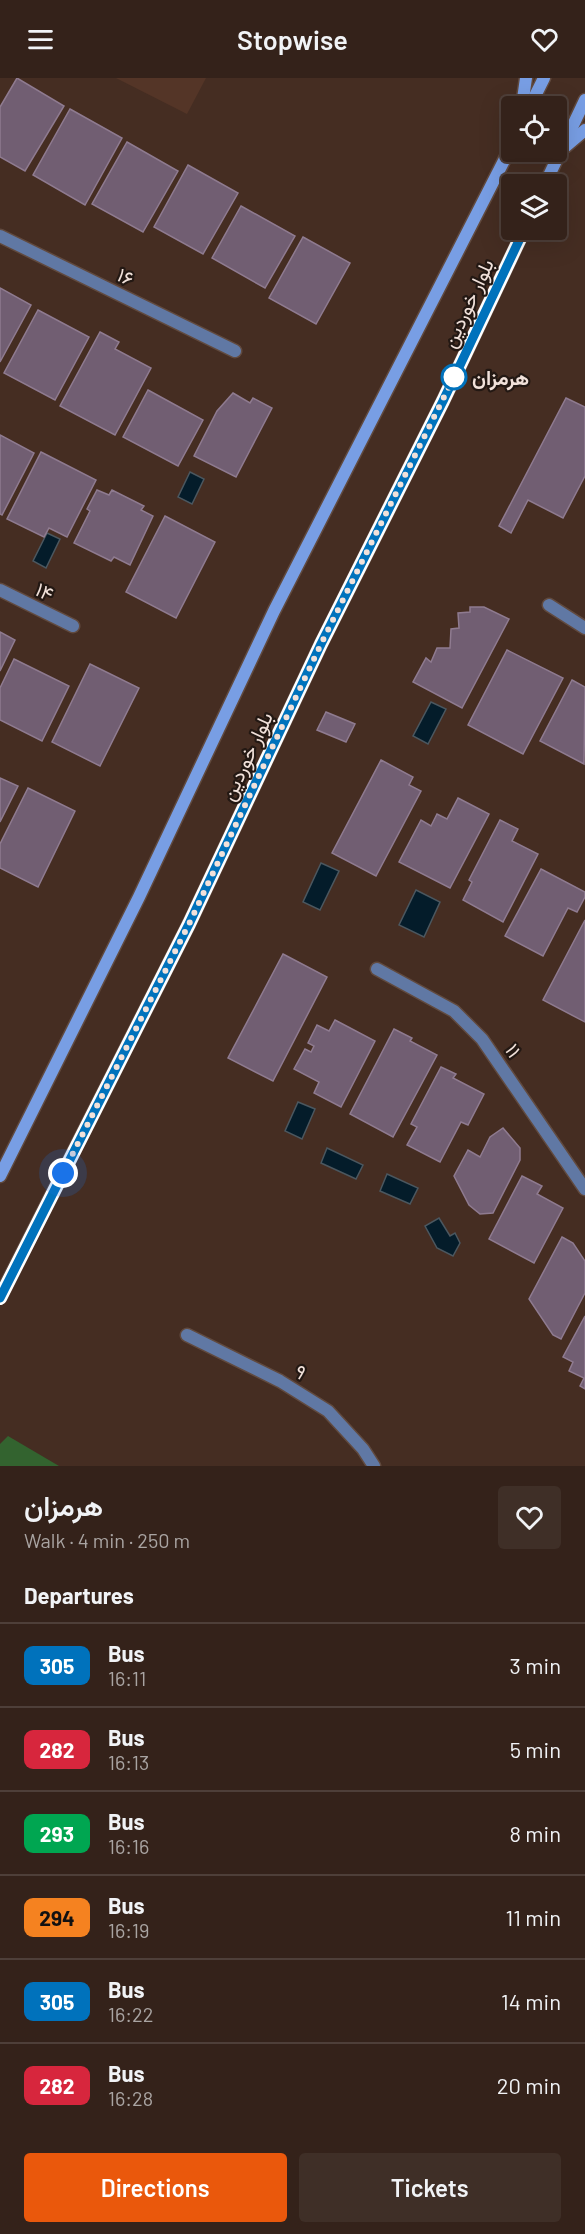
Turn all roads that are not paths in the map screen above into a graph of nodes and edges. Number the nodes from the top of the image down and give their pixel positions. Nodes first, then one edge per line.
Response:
1 (526, 78) edge
2 (544, 78) edge
3 (523, 96) edge
4 (535, 96) edge
5 (585, 100) edge
6 (585, 130) edge
7 (567, 139) edge
8 (567, 146) edge
9 (503, 162) edge
10 (0, 236) edge
11 (519, 240) edge
12 (235, 351) dead end
13 (0, 590) edge
14 (549, 605) dead end
15 (73, 626) dead end
16 (585, 628) edge
17 (377, 969) dead end
18 (0, 1176) edge
19 (585, 1189) edge
20 (0, 1297) edge
21 (187, 1335) dead end
22 (374, 1466) edge

1 - 3 main road
2 - 4 main road
5 - 7 main road
6 - 8 main road
9 - 18 main road, بلوار خوردین
10 - 12 street, ۱۶
11 - 20 main road, بلوار خوردین
13 - 15 street, ۱۴
14 - 16 street
17 - 19 street, ۱۱
21 - 22 street, ۹

